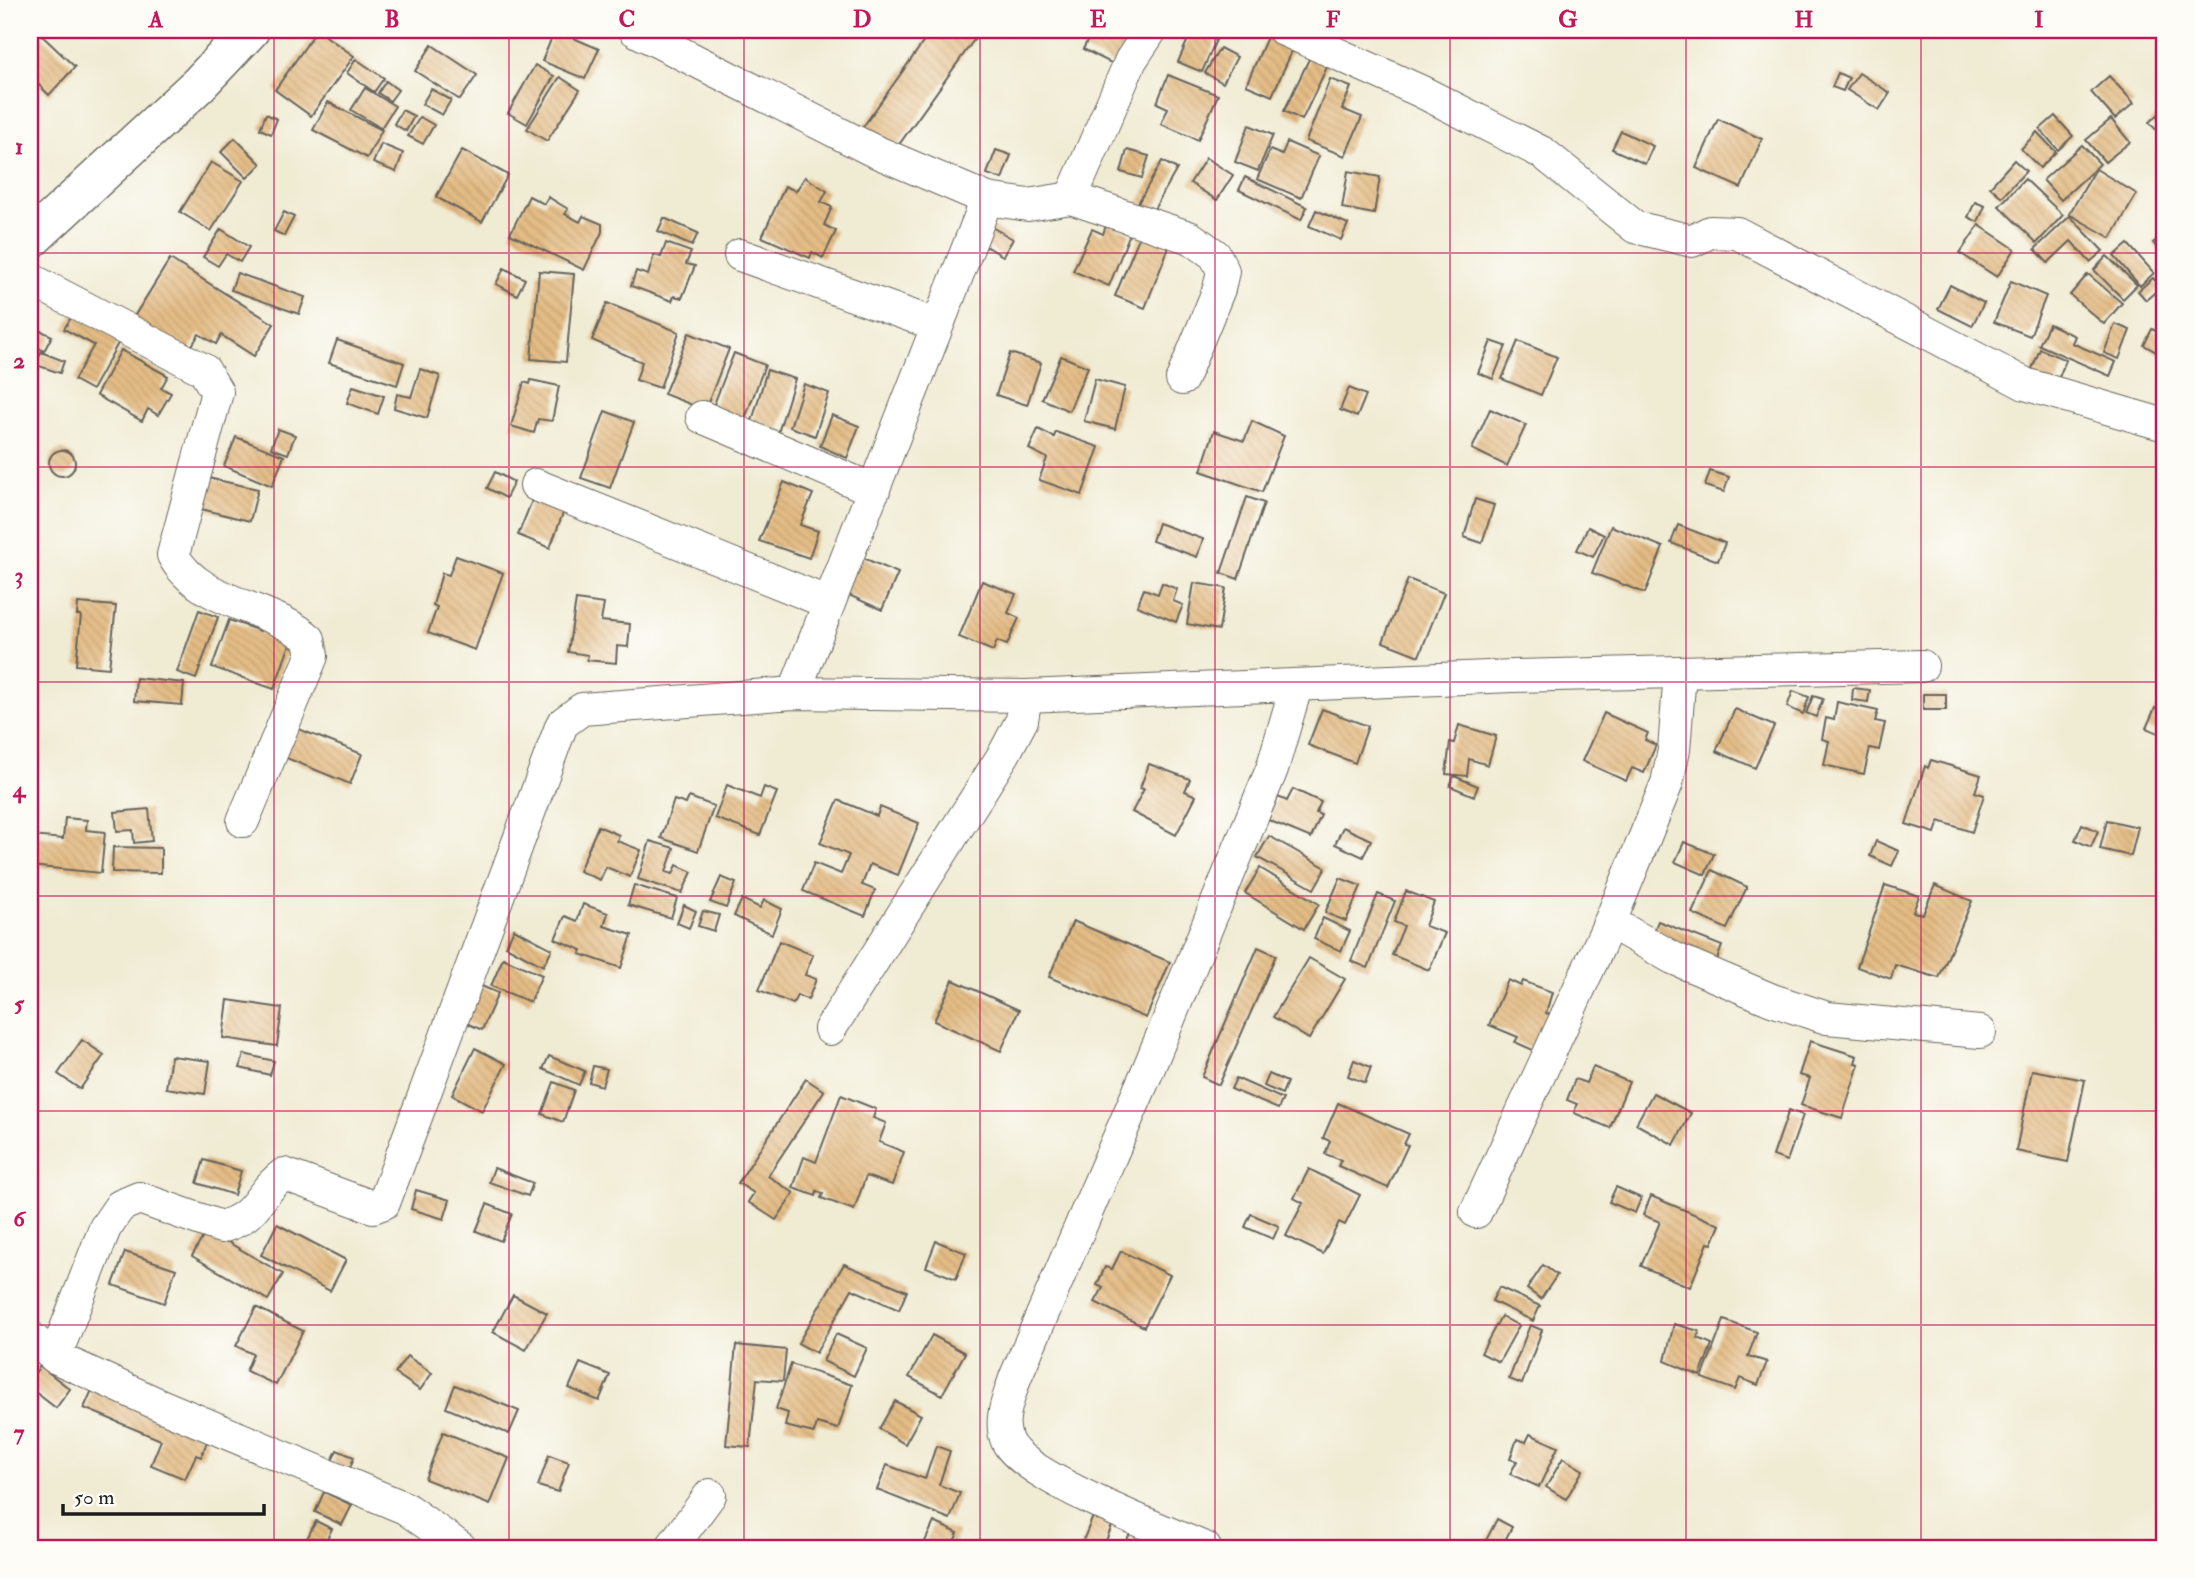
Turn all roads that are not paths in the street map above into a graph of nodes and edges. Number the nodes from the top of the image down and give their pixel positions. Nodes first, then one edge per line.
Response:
1 (250, 30) edge
2 (635, 30) edge
3 (1151, 30) edge
4 (1284, 30) edge
5 (1070, 198) junction
6 (987, 200) junction
7 (30, 240) edge
8 (740, 255) dead end
9 (30, 279) edge
10 (937, 325) junction
11 (1182, 379) dead end
12 (702, 417) dead end
13 (2165, 425) edge
14 (536, 485) dead end
15 (874, 490) junction
16 (829, 603) junction
17 (1922, 666) dead end
18 (1680, 672) junction
19 (1296, 687) junction
20 (794, 693) junction
21 (1026, 696) junction
22 (243, 821) dead end
23 (1610, 922) junction
24 (830, 1028) dead end
25 (1980, 1032) dead end
26 (1476, 1212) dead end
27 (30, 1337) edge
28 (55, 1357) junction
29 (710, 1495) dead end
30 (461, 1548) edge
31 (671, 1548) edge
32 (1205, 1548) edge

1 - 7 street
2 - 6 street
3 - 5 street
4 - 13 street
5 - 6 street
5 - 11 street
6 - 10 street
8 - 10 street
9 - 22 street
10 - 15 street
12 - 15 street
14 - 16 street
15 - 16 street
16 - 20 street
17 - 18 street
18 - 19 street
18 - 23 street
19 - 21 street
19 - 32 street
20 - 21 street
20 - 28 street
21 - 24 street
23 - 25 street
23 - 26 street
27 - 28 street
28 - 30 street
29 - 31 street

